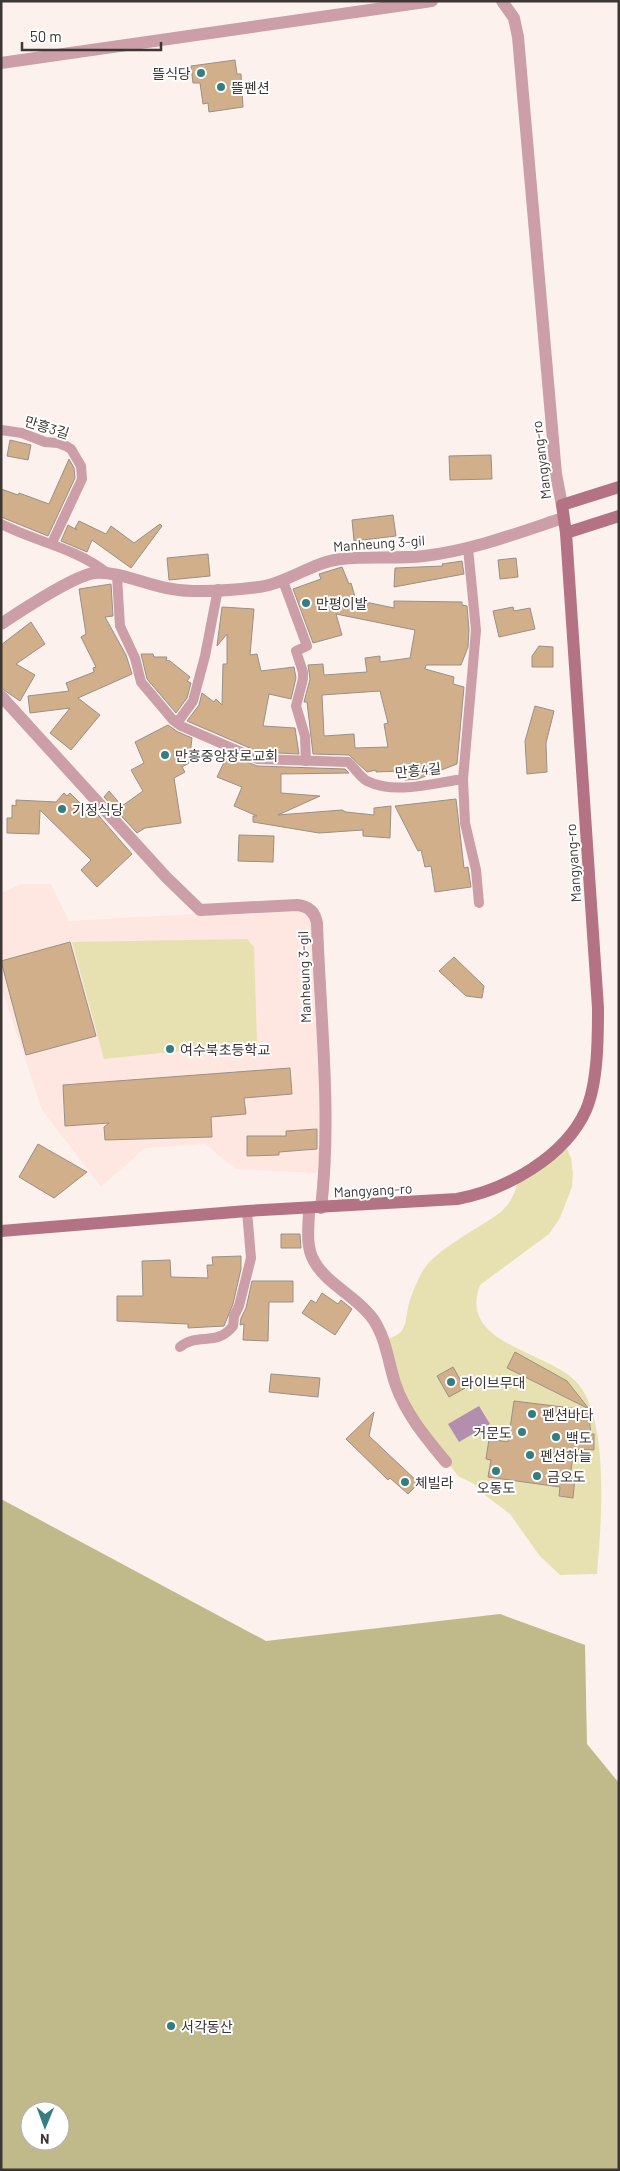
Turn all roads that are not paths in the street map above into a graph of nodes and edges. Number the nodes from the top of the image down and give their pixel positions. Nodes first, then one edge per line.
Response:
1 (432, 1) edge
2 (502, 1) edge
3 (1, 63) edge
4 (1, 430) edge
5 (619, 487) edge
6 (562, 511) junction
7 (619, 516) edge
8 (1, 524) edge
9 (566, 533) junction
10 (52, 543) junction
11 (468, 548) junction
12 (112, 575) junction
13 (283, 581) junction
14 (218, 589) junction
15 (1, 624) edge
16 (1, 696) edge
17 (176, 723) junction
18 (306, 760) junction
19 (462, 779) junction
20 (479, 903) dead end
21 (315, 1208) junction
22 (247, 1211) junction
23 (1, 1231) edge
24 (180, 1347) dead end
25 (446, 1462) dead end

1 - 3 street
2 - 6 street, Mangyang-ro
4 - 10 lane, 만흥3길
5 - 6 main road
6 - 9 main road, Mangyang-ro
6 - 11 street, Manheung 3-gil
7 - 9 main road
8 - 10 lane
9 - 21 main road, Mangyang-ro
10 - 12 lane
11 - 13 street, Manheung 3-gil
11 - 19 lane
12 - 14 street, Manheung 3-gil
12 - 15 street, Manheung 3-gil
12 - 17 lane, 만흥4길
13 - 14 street, Manheung 3-gil
13 - 18 lane
14 - 17 lane
16 - 21 street, Manheung 3-gil
17 - 18 lane, 만흥4길
18 - 19 lane, 만흥4길
19 - 20 lane
21 - 22 main road, Mangyang-ro
21 - 25 street
22 - 23 main road, Mangyang-ro
22 - 24 lane

